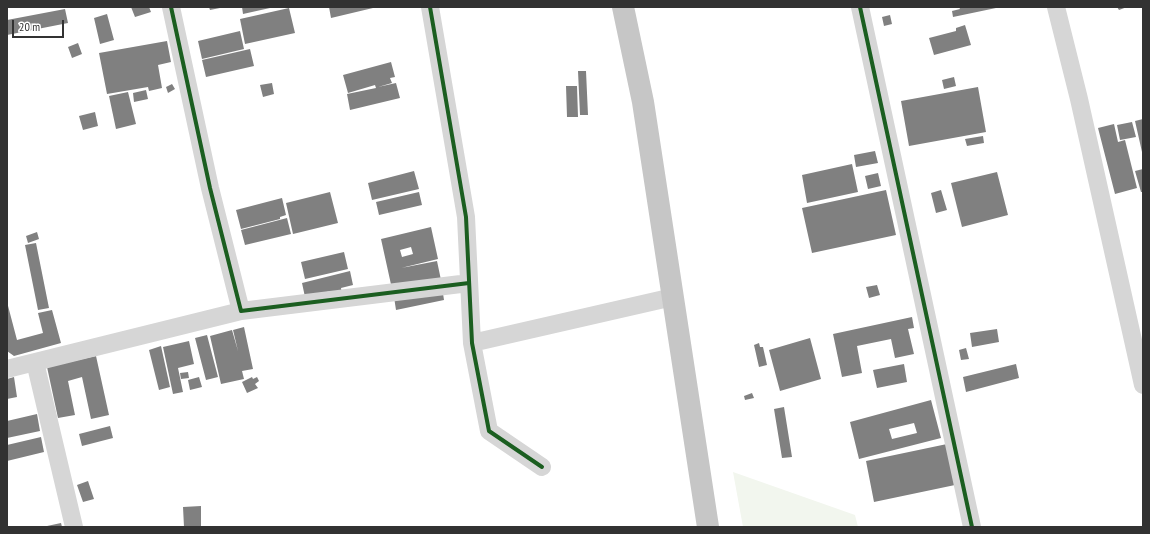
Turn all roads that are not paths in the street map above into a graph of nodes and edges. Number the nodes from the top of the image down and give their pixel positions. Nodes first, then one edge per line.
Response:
1 (171, 7) edge
2 (430, 7) edge
3 (624, 7) edge
4 (860, 7) edge
5 (1056, 7) edge
6 (469, 283) junction
7 (673, 297) junction
8 (241, 311) junction
9 (472, 343) junction
10 (35, 362) junction
11 (7, 368) edge
12 (1143, 385) edge
13 (542, 467) dead end
14 (74, 527) edge
15 (708, 527) edge
16 (972, 527) edge

1 - 8 street
2 - 6 street
3 - 7 highway
4 - 16 street
5 - 12 street
6 - 8 street
6 - 9 street
7 - 9 street
7 - 15 highway
8 - 10 street
9 - 13 street
10 - 11 street
10 - 14 street

